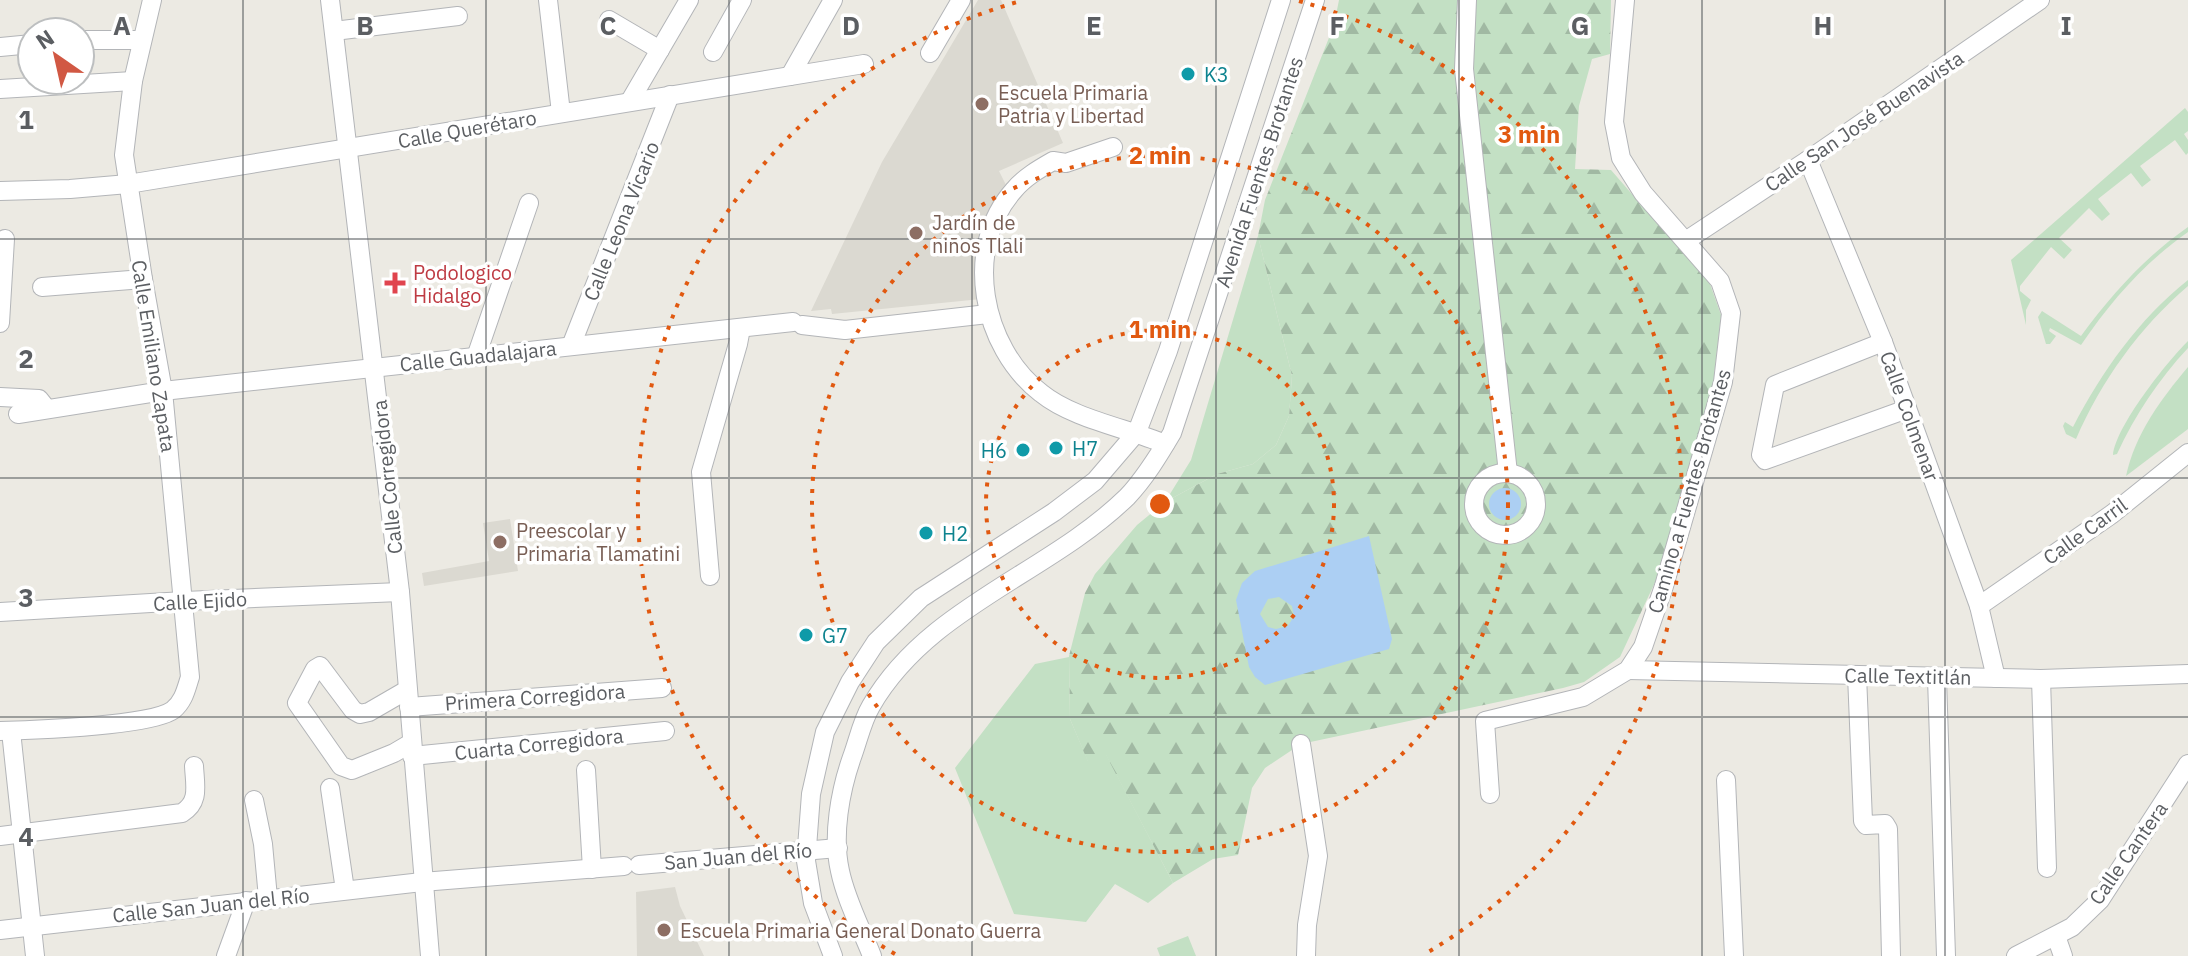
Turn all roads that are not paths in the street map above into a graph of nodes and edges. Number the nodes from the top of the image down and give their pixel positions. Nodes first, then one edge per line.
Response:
1 (152, 0) edge
2 (330, 0) edge
3 (548, 0) edge
4 (689, 0) edge
5 (742, 0) edge
6 (833, 0) edge
7 (961, 0) edge
8 (1281, 0) edge
9 (1315, 0) edge
10 (1467, 0) edge
11 (2040, 0) edge
12 (1629, 3) edge
13 (458, 16) dead end
14 (609, 20) dead end
15 (334, 31) junction
16 (96, 40) edge
17 (142, 40) junction
18 (660, 50) junction
19 (713, 52) dead end
20 (930, 53) dead end
21 (864, 64) dead end
22 (790, 76) junction
23 (133, 81) junction
24 (0, 89) edge
25 (670, 95) junction
26 (630, 101) junction
27 (561, 113) junction
28 (1113, 147) dead end
29 (349, 149) junction
30 (1808, 160) junction
31 (128, 184) junction
32 (0, 191) edge
33 (529, 203) dead end
34 (5, 239) dead end
35 (1687, 240) junction
36 (143, 279) junction
37 (42, 287) dead end
38 (988, 314) junction
39 (0, 323) edge
40 (741, 328) junction
41 (1883, 342) junction
42 (571, 346) junction
43 (476, 357) junction
44 (374, 368) junction
45 (163, 391) junction
46 (0, 397) edge
47 (47, 409) junction
48 (1907, 409) junction
49 (18, 414) dead end
50 (1137, 432) junction
51 (1165, 444) junction
52 (2188, 453) edge
53 (1508, 473) dead end
54 (710, 576) dead end
55 (400, 592) junction
56 (184, 601) junction
57 (1979, 606) junction
58 (0, 612) edge
59 (1628, 670) junction
60 (2188, 674) edge
61 (1857, 675) junction
62 (1937, 678) junction
63 (1996, 678) junction
64 (2041, 679) junction
65 (662, 688) dead end
66 (408, 698) junction
67 (5, 731) edge
68 (665, 731) dead end
69 (1301, 744) dead end
70 (412, 750) junction
71 (2188, 764) edge
72 (194, 766) dead end
73 (586, 770) dead end
74 (1726, 780) dead end
75 (330, 788) dead end
76 (1490, 794) dead end
77 (254, 800) dead end
78 (23, 833) junction
79 (0, 836) edge
80 (838, 848) junction
81 (806, 850) junction
82 (2047, 868) dead end
83 (592, 869) junction
84 (422, 882) junction
85 (345, 890) junction
86 (268, 898) junction
87 (246, 901) junction
88 (32, 926) junction
89 (0, 930) edge
90 (2056, 936) junction
91 (35, 956) edge
92 (226, 956) edge
93 (430, 956) edge
94 (833, 956) edge
95 (872, 956) edge
96 (1306, 956) edge
97 (1734, 956) edge
98 (1891, 956) edge
99 (1946, 956) edge
100 (2016, 956) edge
101 (2063, 956) edge

1 - 17 street, Calle Emiliano Zapata
2 - 15 street, Calle Corregidora
3 - 27 street
4 - 18 street
5 - 19 street
6 - 22 street
7 - 20 street
8 - 50 street, Avenida Fuentes Brotantes
9 - 51 street, Avenida Fuentes Brotantes
10 - 53 street
11 - 30 street, Calle San José Buenavista
12 - 35 street, Camino a Fuentes Brotantes
13 - 15 street
14 - 18 street
15 - 29 street, Calle Corregidora
16 - 17 street
17 - 23 street, Calle Emiliano Zapata
18 - 26 street
21 - 22 street, Calle Querétaro
22 - 25 street, Calle Querétaro
23 - 24 street
23 - 31 street, Calle Emiliano Zapata
25 - 26 street, Calle Querétaro
25 - 42 street, Calle Leona Vicario
26 - 27 street, Calle Querétaro
27 - 29 street, Calle Querétaro
28 - 38 street
29 - 31 street, Calle Querétaro
29 - 44 street, Calle Corregidora
30 - 35 street, Calle San José Buenavista
30 - 41 street, Calle Colmenar
31 - 32 street, Calle Querétaro
31 - 36 street, Calle Emiliano Zapata
33 - 43 street
34 - 39 street
35 - 59 street, Camino a Fuentes Brotantes
36 - 37 street
36 - 45 street, Calle Emiliano Zapata
38 - 40 street, Calle Guadalajara
38 - 50 street
40 - 42 street, Calle Guadalajara
40 - 54 street
41 - 48 street, Calle Colmenar
41 - 48 street
42 - 43 street, Calle Guadalajara
43 - 44 street, Calle Guadalajara
44 - 45 street, Calle Guadalajara
44 - 55 street, Calle Corregidora
45 - 47 street, Calle Guadalajara
45 - 56 street, Calle Emiliano Zapata
46 - 47 street
47 - 49 street, Calle Guadalajara
48 - 57 street, Calle Colmenar
50 - 51 street
50 - 81 street, Avenida Fuentes Brotantes
51 - 80 street, Avenida Fuentes Brotantes
52 - 57 street, Calle Carril
55 - 56 street, Calle Ejido
55 - 66 street, Calle Corregidora
56 - 58 street, Calle Ejido
56 - 67 street, Calle Emiliano Zapata
57 - 63 street, Calle Colmenar
59 - 61 street, Calle Textitlán
59 - 76 street
60 - 64 street, Calle Textitlán
61 - 62 street, Calle Textitlán
61 - 98 street
62 - 63 street, Calle Textitlán
62 - 99 street
63 - 64 street, Calle Textitlán
64 - 82 street
65 - 66 street, Primera Corregidora
66 - 70 street, Calle Corregidora
66 - 70 street
67 - 78 street
68 - 70 street, Cuarta Corregidora
69 - 96 street
70 - 84 street, Calle Corregidora
71 - 90 street, Calle Cantera
72 - 78 street
73 - 83 street
74 - 97 street
75 - 85 street
77 - 86 street
78 - 79 street
78 - 88 street
80 - 81 street, San Juan del Río
80 - 95 street, Avenida Fuentes Brotantes
81 - 83 street, San Juan del Río
81 - 94 street, Avenida Fuentes Brotantes
83 - 84 street, San Juan del Río
84 - 85 street, Calle San Juan del Río
84 - 93 street, Calle Corregidora
85 - 86 street, Calle San Juan del Río
86 - 87 street, Calle San Juan del Río
87 - 88 street, Calle San Juan del Río
87 - 92 street
88 - 89 street, Calle San Juan del Río
88 - 91 street
90 - 100 street, Calle Cantera
90 - 101 street

